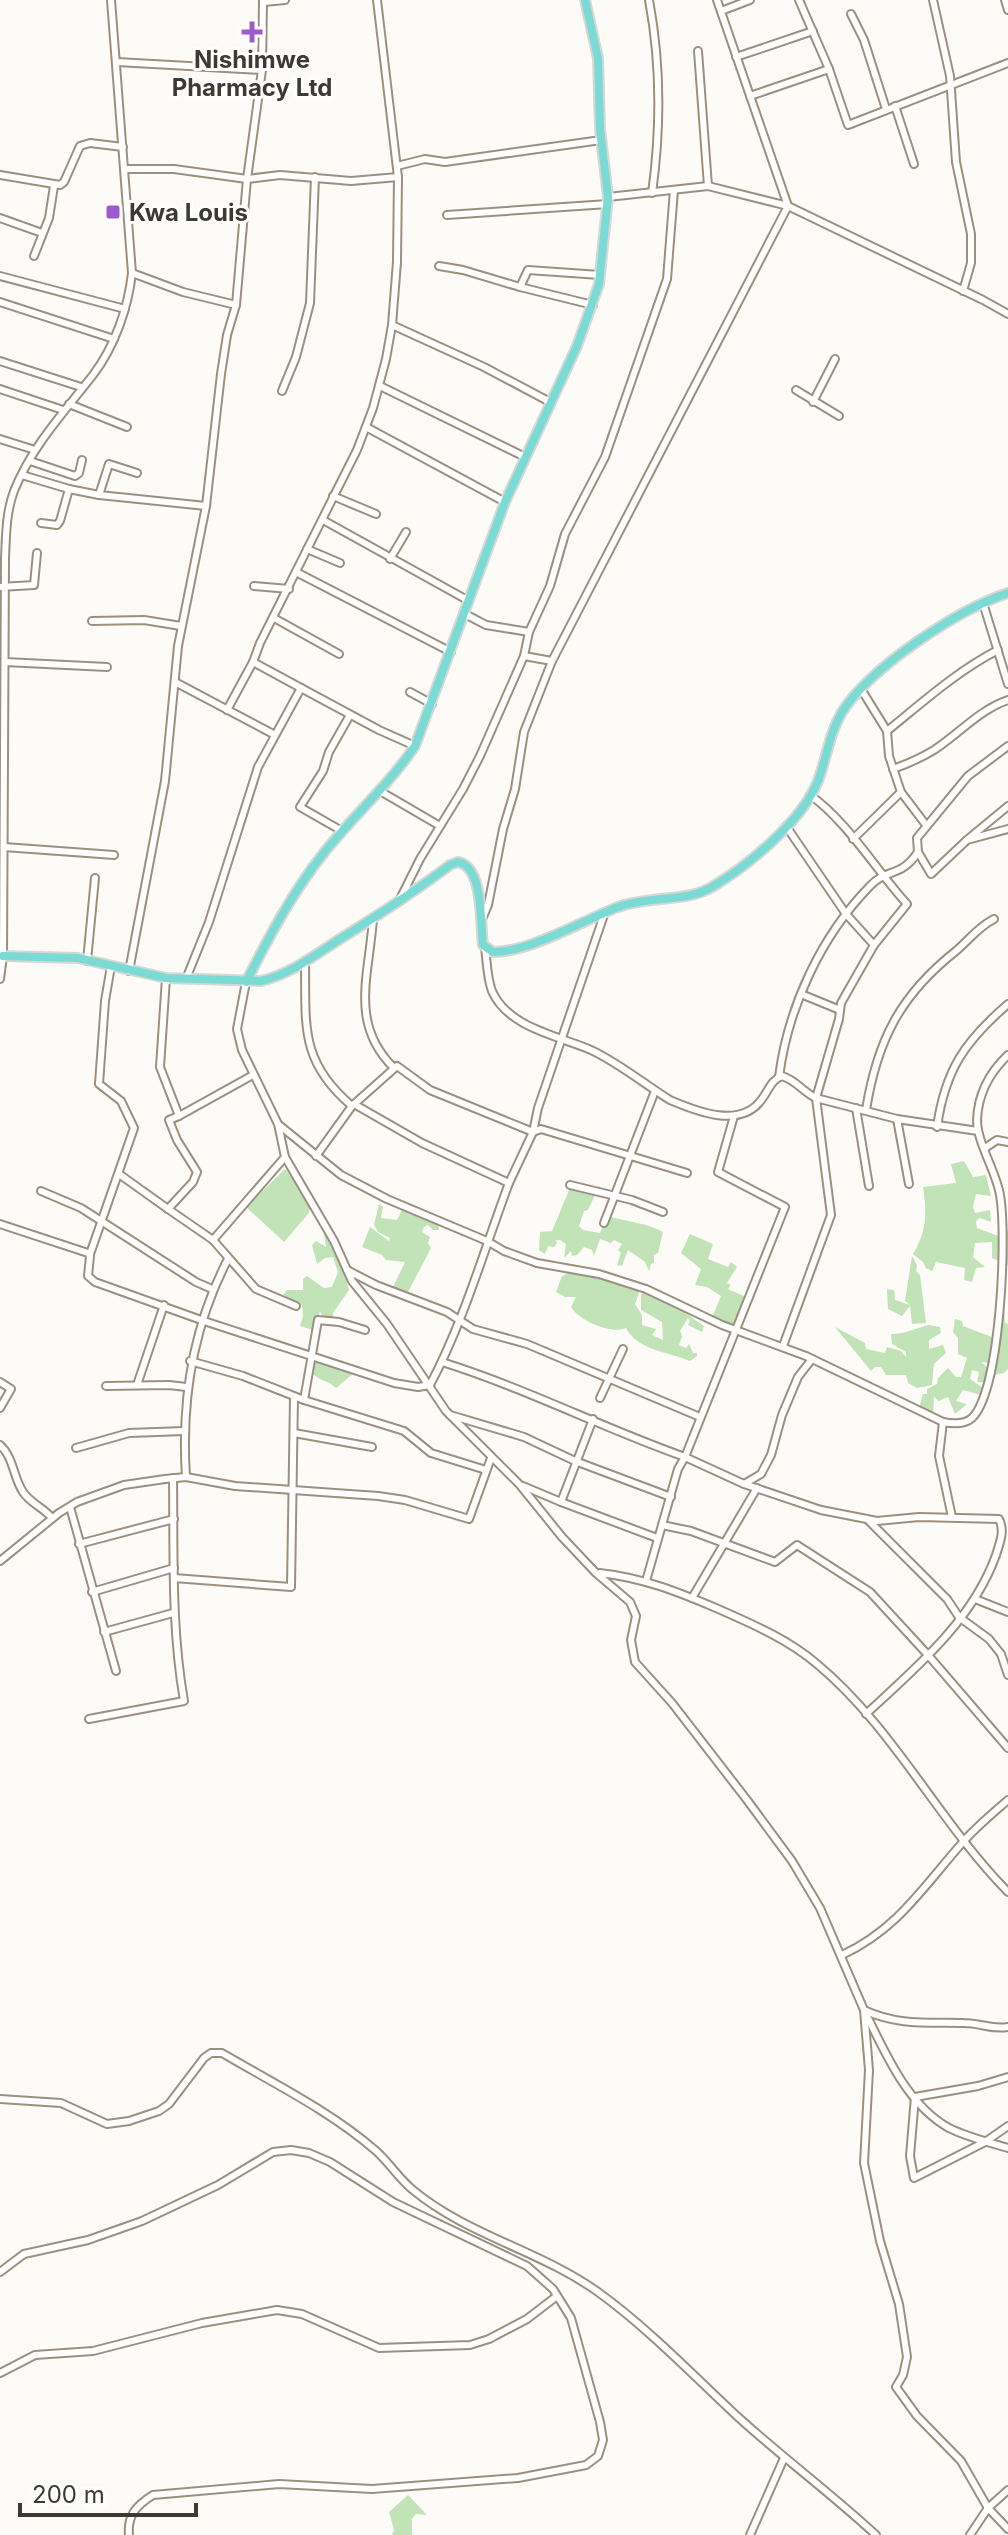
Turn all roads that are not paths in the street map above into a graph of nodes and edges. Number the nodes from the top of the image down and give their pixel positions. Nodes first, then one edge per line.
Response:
1 (111, 0) edge
2 (285, 0) edge
3 (377, 0) edge
4 (585, 0) edge
5 (649, 0) edge
6 (717, 0) edge
7 (750, 0) edge
8 (799, 0) edge
9 (933, 0) edge
10 (1005, 0) edge
11 (264, 1) edge
12 (1008, 10) edge
13 (721, 11) junction
14 (851, 14) dead end
15 (813, 31) junction
16 (698, 51) dead end
17 (736, 57) junction
18 (117, 62) junction
19 (1008, 63) edge
20 (829, 69) junction
21 (262, 70) junction
22 (952, 85) junction
23 (750, 96) junction
24 (895, 106) junction
25 (886, 109) junction
26 (601, 140) junction
27 (123, 147) junction
28 (914, 164) dead end
29 (397, 166) junction
30 (126, 169) junction
31 (0, 175) edge
32 (315, 177) junction
33 (398, 177) junction
34 (247, 179) junction
35 (54, 186) junction
36 (708, 186) junction
37 (674, 190) junction
38 (652, 193) junction
39 (608, 200) junction
40 (788, 206) junction
41 (447, 215) dead end
42 (0, 218) edge
43 (42, 233) junction
44 (34, 256) dead end
45 (439, 266) dead end
46 (132, 273) junction
47 (600, 275) junction
48 (0, 276) edge
49 (520, 287) junction
50 (963, 291) junction
51 (0, 302) edge
52 (236, 305) junction
53 (593, 305) junction
54 (125, 309) junction
55 (1008, 314) edge
56 (392, 325) junction
57 (114, 339) junction
58 (835, 359) dead end
59 (0, 361) edge
60 (380, 386) junction
61 (81, 387) junction
62 (0, 389) edge
63 (796, 390) dead end
64 (282, 391) dead end
65 (550, 402) junction
66 (813, 402) junction
67 (69, 404) junction
68 (63, 410) junction
69 (839, 416) dead end
70 (127, 427) dead end
71 (366, 427) junction
72 (0, 439) edge
73 (35, 450) junction
74 (525, 457) junction
75 (82, 460) dead end
76 (30, 461) junction
77 (137, 473) dead end
78 (22, 475) junction
79 (69, 489) junction
80 (99, 495) junction
81 (333, 496) junction
82 (505, 502) junction
83 (206, 506) junction
84 (376, 514) dead end
85 (323, 520) junction
86 (41, 523) dead end
87 (406, 532) dead end
88 (307, 549) junction
89 (37, 553) dead end
90 (390, 559) junction
91 (340, 563) dead end
92 (296, 572) junction
93 (254, 586) dead end
94 (2, 587) edge
95 (289, 589) junction
96 (1008, 593) edge
97 (469, 601) junction
98 (983, 603) junction
99 (465, 614) junction
100 (274, 618) junction
101 (92, 621) dead end
102 (181, 626) junction
103 (529, 632) junction
104 (2, 636) edge
105 (998, 650) junction
106 (451, 652) junction
107 (339, 654) dead end
108 (524, 656) junction
109 (552, 661) junction
110 (5, 662) junction
111 (253, 662) junction
112 (107, 667) dead end
113 (175, 682) junction
114 (1008, 684) edge
115 (301, 688) junction
116 (861, 689) junction
117 (410, 692) dead end
118 (1008, 700) edge
119 (432, 704) junction
120 (227, 710) junction
121 (350, 715) junction
122 (887, 731) junction
123 (275, 735) junction
124 (415, 746) junction
125 (1008, 746) edge
126 (893, 769) junction
127 (380, 791) junction
128 (901, 792) junction
129 (810, 795) junction
130 (1008, 806) edge
131 (926, 825) junction
132 (440, 826) junction
133 (786, 826) junction
134 (1008, 829) edge
135 (342, 831) junction
136 (853, 839) junction
137 (967, 840) junction
138 (4, 847) junction
139 (918, 852) junction
140 (114, 855) dead end
141 (880, 875) junction
142 (95, 878) dead end
143 (397, 905) junction
144 (605, 912) junction
145 (846, 914) junction
146 (373, 919) junction
147 (994, 919) dead end
148 (482, 920) junction
149 (874, 945) junction
150 (485, 948) junction
151 (3, 956) junction
152 (87, 961) junction
153 (305, 962) junction
154 (111, 966) junction
155 (129, 971) junction
156 (166, 978) junction
157 (0, 979) edge
158 (186, 979) junction
159 (246, 982) junction
160 (801, 994) junction
161 (1008, 1004) edge
162 (840, 1010) junction
163 (561, 1039) junction
164 (1008, 1055) edge
165 (394, 1068) junction
166 (253, 1075) junction
167 (779, 1077) junction
168 (655, 1091) junction
169 (816, 1098) junction
170 (353, 1105) junction
171 (856, 1108) junction
172 (866, 1110) junction
173 (179, 1116) junction
174 (734, 1116) junction
175 (897, 1119) junction
176 (278, 1124) junction
177 (937, 1127) junction
178 (978, 1131) junction
179 (533, 1132) junction
180 (1008, 1142) edge
181 (985, 1148) junction
182 (630, 1155) junction
183 (316, 1156) junction
184 (285, 1157) junction
185 (687, 1173) dead end
186 (119, 1174) junction
187 (509, 1183) junction
188 (909, 1184) dead end
189 (570, 1185) dead end
190 (869, 1186) dead end
191 (41, 1191) dead end
192 (613, 1195) junction
193 (168, 1209) junction
194 (663, 1212) dead end
195 (101, 1222) junction
196 (604, 1223) dead end
197 (0, 1224) edge
198 (213, 1240) junction
199 (487, 1241) junction
200 (90, 1254) junction
201 (228, 1259) junction
202 (347, 1270) junction
203 (1005, 1281) edge
204 (212, 1289) junction
205 (164, 1305) junction
206 (296, 1306) dead end
207 (458, 1320) junction
208 (204, 1321) junction
209 (734, 1329) junction
210 (365, 1330) dead end
211 (783, 1346) junction
212 (623, 1349) dead end
213 (311, 1356) junction
214 (812, 1359) junction
215 (190, 1361) junction
216 (442, 1362) junction
217 (608, 1378) junction
218 (0, 1382) edge
219 (137, 1385) junction
220 (430, 1385) junction
221 (106, 1386) dead end
222 (186, 1387) junction
223 (294, 1397) junction
224 (600, 1398) dead end
225 (304, 1400) junction
226 (0, 1408) edge
227 (450, 1415) junction
228 (700, 1417) junction
229 (593, 1419) junction
230 (943, 1422) junction
231 (184, 1431) junction
232 (294, 1433) junction
233 (0, 1445) edge
234 (372, 1447) dead end
235 (76, 1448) dead end
236 (685, 1457) junction
237 (491, 1458) junction
238 (575, 1461) junction
239 (486, 1470) junction
240 (186, 1477) junction
241 (173, 1478) junction
242 (744, 1484) junction
243 (520, 1485) junction
244 (757, 1488) junction
245 (292, 1491) junction
246 (671, 1497) junction
247 (561, 1502) junction
248 (70, 1507) junction
249 (952, 1517) junction
250 (52, 1518) junction
251 (174, 1519) junction
252 (867, 1519) junction
253 (662, 1525) junction
254 (657, 1538) junction
255 (726, 1543) junction
256 (79, 1544) junction
257 (0, 1561) edge
258 (174, 1568) junction
259 (596, 1573) junction
260 (174, 1578) junction
261 (646, 1581) junction
262 (92, 1592) junction
263 (692, 1598) junction
264 (975, 1599) junction
265 (1008, 1612) edge
266 (173, 1613) junction
267 (959, 1617) junction
268 (104, 1632) junction
269 (928, 1655) junction
270 (116, 1671) dead end
271 (1008, 1675) edge
272 (866, 1714) junction
273 (89, 1719) dead end
274 (1008, 1748) edge
275 (1008, 1800) edge
276 (964, 1841) junction
277 (1008, 1892) edge
278 (842, 1955) junction
279 (864, 2010) junction
280 (1008, 2027) edge
281 (1008, 2077) edge
282 (915, 2097) junction
283 (0, 2099) edge
284 (1008, 2126) edge
285 (985, 2142) junction
286 (1008, 2148) edge
287 (0, 2272) edge
288 (557, 2296) junction
289 (0, 2373) edge
290 (784, 2458) junction
291 (1008, 2490) edge
292 (988, 2508) junction
293 (1008, 2529) edge
294 (129, 2535) edge
295 (750, 2535) edge
296 (876, 2535) edge
297 (970, 2535) edge

1 - 18 street
2 - 11 street
3 - 29 street
4 - 26 main road
5 - 38 street
6 - 13 street
7 - 13 street
8 - 15 street
9 - 22 street
10 - 12 street
11 - 21 street
13 - 17 street
14 - 25 street
15 - 17 street
15 - 20 street
16 - 36 street
17 - 23 street
18 - 21 street
18 - 27 street
19 - 22 street
20 - 23 street
20 - 25 street
21 - 34 street
22 - 24 street
22 - 50 street
23 - 40 street
24 - 25 street
24 - 28 street
26 - 29 street
26 - 39 main road
27 - 30 street
27 - 35 street
29 - 33 street
30 - 34 street
30 - 46 street
31 - 35 street
32 - 33 street
32 - 34 street
32 - 64 street
33 - 56 street
34 - 52 street
35 - 43 street
36 - 37 street
36 - 40 street
37 - 38 street
37 - 103 street
38 - 39 street
39 - 41 street
39 - 47 main road
40 - 50 street
40 - 109 street
42 - 43 street
43 - 44 street
45 - 49 street
46 - 52 street
46 - 54 street
47 - 49 street
47 - 53 main road
48 - 54 street
49 - 53 street
50 - 55 street
51 - 57 street
52 - 83 street
53 - 65 main road
54 - 57 street
56 - 60 street
56 - 65 street
57 - 61 street
58 - 66 street
59 - 61 street
60 - 71 street
60 - 74 street
61 - 67 street
62 - 68 street
63 - 66 street
65 - 74 main road
66 - 69 street
67 - 68 street
67 - 70 street
68 - 73 street
71 - 81 street
71 - 82 street
72 - 73 street
73 - 76 street
74 - 82 main road
75 - 76 street
76 - 78 street
77 - 80 street
78 - 79 street
78 - 94 street
79 - 80 street
79 - 86 street
80 - 83 street
81 - 84 street
81 - 85 street
82 - 97 main road
83 - 102 street
85 - 88 street
85 - 90 street
87 - 90 street
88 - 91 street
88 - 92 street
89 - 94 street
90 - 97 street
92 - 95 street
92 - 106 street
93 - 95 street
94 - 104 street
95 - 100 street
96 - 98 main road
97 - 99 main road
98 - 105 street
98 - 116 main road
99 - 103 street
99 - 106 main road
100 - 107 street
100 - 111 street
101 - 102 street
102 - 113 street
103 - 108 street
104 - 110 street
105 - 114 street
105 - 122 street
106 - 119 main road
108 - 109 street
108 - 132 street
109 - 148 street
110 - 112 street
110 - 138 street
111 - 115 street
111 - 120 street
113 - 120 street
113 - 155 street
115 - 121 street
115 - 123 street
116 - 122 street
116 - 129 main road
117 - 119 street
118 - 126 street
119 - 124 main road
120 - 123 street
121 - 124 street
121 - 135 street
122 - 126 street
123 - 158 street
124 - 127 main road
125 - 131 street
126 - 128 street
127 - 132 street
127 - 135 main road
128 - 131 street
128 - 136 street
129 - 133 main road
129 - 136 street
130 - 137 street
131 - 139 street
132 - 143 street
133 - 144 main road
133 - 145 street
134 - 137 street
135 - 159 main road
136 - 141 street
137 - 139 street
138 - 140 street
138 - 151 street
139 - 141 street
141 - 145 street
141 - 149 street
142 - 152 street
143 - 146 main road
143 - 148 main road
144 - 150 main road
144 - 163 street
145 - 149 street
145 - 160 street
146 - 153 main road
146 - 165 street
147 - 172 street
148 - 150 main road
149 - 162 street
150 - 163 street
151 - 152 main road
151 - 157 street
152 - 154 main road
153 - 159 main road
153 - 170 street
154 - 155 main road
154 - 186 street
155 - 156 main road
156 - 158 main road
156 - 173 street
158 - 159 main road
159 - 166 street
160 - 162 street
160 - 167 street
161 - 177 street
162 - 169 street
163 - 168 street
163 - 179 street
164 - 178 street
165 - 170 street
165 - 179 street
166 - 173 street
166 - 176 street
167 - 169 street
167 - 174 street
168 - 174 street
168 - 182 street
169 - 171 street
169 - 211 street
170 - 183 street
170 - 187 street
171 - 172 street
171 - 190 street
172 - 175 street
173 - 193 street
174 - 209 street
175 - 177 street
175 - 188 street
176 - 183 street
176 - 184 street
177 - 178 street
178 - 181 street
179 - 182 street
179 - 187 street
180 - 181 street
181 - 203 street
182 - 185 street
182 - 192 street
183 - 199 street
184 - 198 street
184 - 202 street
186 - 193 street
186 - 195 street
187 - 199 street
189 - 192 street
191 - 195 street
192 - 194 street
192 - 196 street
193 - 198 street
195 - 200 street
195 - 204 street
197 - 200 street
198 - 201 street
199 - 207 street
199 - 209 street
200 - 205 street
201 - 204 street
201 - 206 street
202 - 207 street
202 - 220 street
203 - 230 street
204 - 208 street
205 - 208 street
205 - 219 street
207 - 216 street
207 - 217 street
208 - 213 street
208 - 215 street
209 - 211 street
209 - 228 street
210 - 213 street
211 - 214 street
212 - 217 street
213 - 220 street
213 - 225 street
214 - 230 street
214 - 242 street
215 - 222 street
215 - 223 street
216 - 220 street
216 - 229 street
217 - 224 street
217 - 228 street
218 - 226 street
219 - 221 street
219 - 222 street
220 - 227 street
222 - 231 street
223 - 225 street
223 - 232 street
225 - 239 street
227 - 237 street
227 - 238 street
228 - 236 street
229 - 236 street
229 - 238 street
230 - 249 street
231 - 235 street
231 - 240 street
232 - 234 street
232 - 245 street
233 - 250 street
236 - 242 street
236 - 246 street
237 - 239 street
237 - 243 street
238 - 246 street
238 - 247 street
239 - 245 street
240 - 241 street
240 - 245 street
241 - 248 street
241 - 251 street
242 - 244 street
243 - 247 street
243 - 259 street
244 - 252 street
244 - 255 street
245 - 260 street
246 - 253 street
247 - 254 street
248 - 250 street
248 - 256 street
249 - 252 street
249 - 264 street
250 - 257 street
251 - 256 street
251 - 258 street
252 - 267 street
253 - 254 street
253 - 255 street
254 - 261 street
255 - 263 street
255 - 269 street
256 - 262 street
258 - 260 street
258 - 262 street
259 - 261 street
259 - 278 street
260 - 266 street
261 - 263 street
262 - 268 street
263 - 272 street
264 - 265 street
264 - 267 street
266 - 268 street
266 - 273 street
267 - 269 street
267 - 271 street
268 - 270 street
269 - 272 street
269 - 274 street
272 - 276 street
275 - 276 street
276 - 277 street
276 - 278 street
278 - 279 street
279 - 280 street
279 - 282 street
279 - 292 street
281 - 282 street
282 - 285 street
282 - 285 street
283 - 290 street
284 - 285 street
285 - 286 street
287 - 288 street
288 - 289 street
288 - 294 street
290 - 295 street
290 - 296 street
291 - 292 street
292 - 293 street
292 - 297 street

